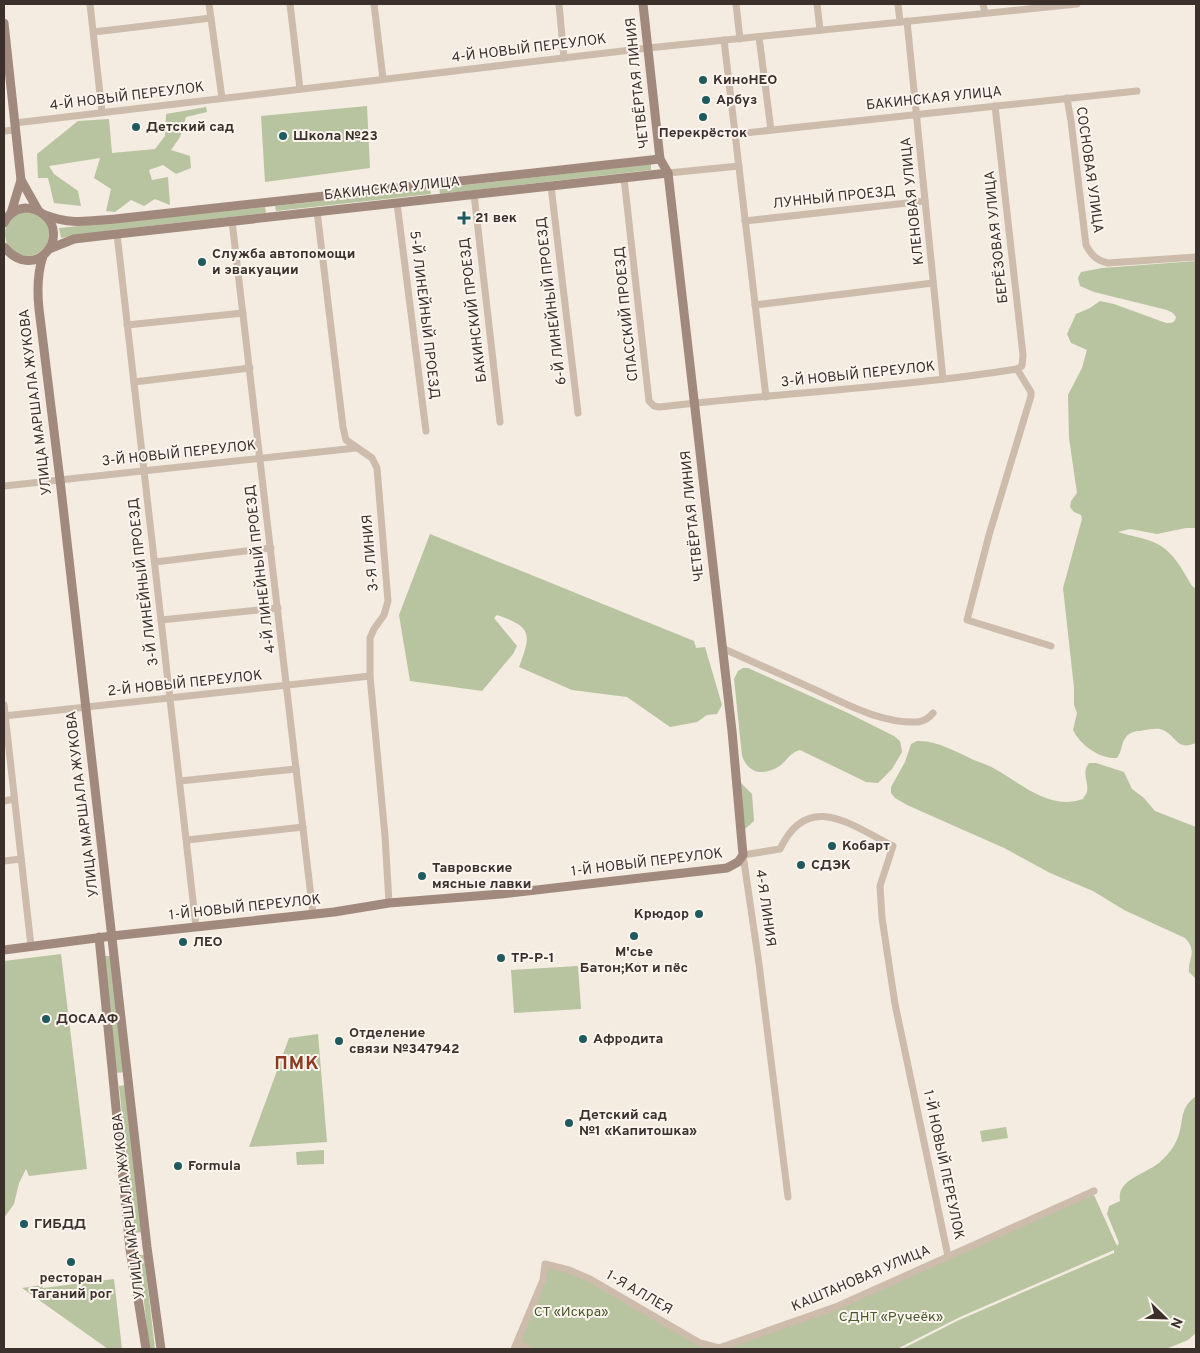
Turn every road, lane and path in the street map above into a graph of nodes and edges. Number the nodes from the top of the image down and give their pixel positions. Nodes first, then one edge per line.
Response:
1 (90, 4) edge
2 (209, 4) edge
3 (290, 4) edge
4 (374, 4) edge
5 (559, 4) edge
6 (643, 4) edge
7 (736, 4) edge
8 (817, 4) edge
9 (898, 4) edge
10 (984, 4) edge
11 (1077, 4) edge
12 (1061, 5) edge
13 (985, 13) junction
14 (211, 18) junction
15 (903, 22) junction
16 (4, 23) edge
17 (820, 30) junction
18 (94, 32) junction
19 (759, 36) junction
20 (740, 38) junction
21 (724, 40) junction
22 (648, 48) junction
23 (564, 58) junction
24 (383, 79) junction
25 (300, 89) junction
26 (1137, 91) dead end
27 (222, 98) junction
28 (1067, 98) junction
29 (995, 106) junction
30 (102, 112) junction
31 (917, 115) junction
32 (15, 126) junction
33 (771, 130) junction
34 (4, 131) edge
35 (734, 134) junction
36 (660, 159) junction
37 (739, 166) junction
38 (668, 173) junction
39 (624, 178) junction
40 (21, 180) junction
41 (435, 184) junction
42 (551, 186) junction
43 (474, 194) junction
44 (437, 199) junction
45 (271, 201) junction
46 (925, 201) junction
47 (397, 203) junction
48 (317, 211) junction
49 (41, 212) junction
50 (273, 216) junction
51 (6, 219) edge
52 (232, 220) junction
53 (745, 221) junction
54 (117, 234) junction
55 (4, 247) edge
56 (46, 252) junction
57 (7, 255) edge
58 (1196, 257) edge
59 (933, 283) junction
60 (755, 305) junction
61 (243, 313) junction
62 (127, 325) junction
63 (250, 368) junction
64 (1019, 368) junction
65 (943, 379) junction
66 (134, 382) junction
67 (766, 397) junction
68 (694, 403) junction
69 (578, 412) dead end
70 (500, 422) dead end
71 (426, 430) dead end
72 (356, 448) junction
73 (260, 458) junction
74 (144, 471) junction
75 (60, 480) junction
76 (4, 486) edge
77 (271, 548) junction
78 (155, 562) junction
79 (278, 608) junction
80 (161, 620) junction
81 (1051, 646) dead end
82 (722, 648) junction
83 (370, 676) junction
84 (287, 686) junction
85 (170, 698) junction
86 (4, 705) edge
87 (85, 707) junction
88 (934, 713) dead end
89 (4, 716) edge
90 (296, 769) junction
91 (180, 782) junction
92 (14, 799) junction
93 (4, 801) edge
94 (303, 827) junction
95 (187, 840) junction
96 (744, 855) junction
97 (21, 858) junction
98 (4, 860) edge
99 (389, 903) junction
100 (313, 914) junction
101 (196, 927) junction
102 (112, 936) junction
103 (99, 937) junction
104 (31, 946) junction
105 (4, 950) edge
106 (113, 1080) junction
107 (128, 1080) junction
108 (1094, 1191) dead end
109 (788, 1197) dead end
110 (146, 1247) junction
111 (130, 1249) junction
112 (948, 1256) junction
113 (515, 1346) edge
114 (719, 1348) edge
115 (146, 1349) edge
116 (161, 1349) edge
117 (528, 1349) edge

1 - 18 street
2 - 14 street
3 - 25 street
4 - 24 street
5 - 23 street
6 - 22 street, ЧЕТВЁРТАЯ ЛИНИЯ
7 - 20 street
8 - 17 street
9 - 15 street, КЛЕНОВАЯ УЛИЦА
10 - 13 street
11 - 12 street, 4-Й НОВЫЙ ПЕРЕУЛОК
12 - 13 street, 4-Й НОВЫЙ ПЕРЕУЛОК
13 - 15 street, 4-Й НОВЫЙ ПЕРЕУЛОК
14 - 18 street
14 - 27 street
15 - 17 street, 4-Й НОВЫЙ ПЕРЕУЛОК
15 - 31 street, КЛЕНОВАЯ УЛИЦА
16 - 32 street
17 - 19 street, 4-Й НОВЫЙ ПЕРЕУЛОК
18 - 30 street
19 - 20 street, 4-Й НОВЫЙ ПЕРЕУЛОК
19 - 33 street
20 - 21 street, 4-Й НОВЫЙ ПЕРЕУЛОК
21 - 22 street, 4-Й НОВЫЙ ПЕРЕУЛОК
21 - 35 street
22 - 23 street, 4-Й НОВЫЙ ПЕРЕУЛОК
22 - 36 street, ЧЕТВЁРТАЯ ЛИНИЯ
23 - 24 street, 4-Й НОВЫЙ ПЕРЕУЛОК
24 - 25 street, 4-Й НОВЫЙ ПЕРЕУЛОК
25 - 27 street, 4-Й НОВЫЙ ПЕРЕУЛОК
26 - 28 street, БАКИНСКАЯ УЛИЦА
27 - 30 street, 4-Й НОВЫЙ ПЕРЕУЛОК
28 - 29 street, БАКИНСКАЯ УЛИЦА
28 - 58 street, СОСНОВАЯ УЛИЦА
29 - 31 street, БАКИНСКАЯ УЛИЦА
29 - 64 street, БЕРЁЗОВАЯ УЛИЦА
30 - 32 street, 4-Й НОВЫЙ ПЕРЕУЛОК
31 - 33 street, БАКИНСКАЯ УЛИЦА
31 - 46 street, КЛЕНОВАЯ УЛИЦА
32 - 34 street, 4-Й НОВЫЙ ПЕРЕУЛОК
32 - 40 street
33 - 35 street, БАКИНСКАЯ УЛИЦА
35 - 37 street
36 - 38 street
36 - 41 street, БАКИНСКАЯ УЛИЦА
37 - 38 street, БАКИНСКАЯ УЛИЦА
37 - 53 street
38 - 39 street, БАКИНСКАЯ УЛИЦА
38 - 68 street, ЧЕТВЁРТАЯ ЛИНИЯ
39 - 42 street, БАКИНСКАЯ УЛИЦА
39 - 68 street, СПАССКИЙ ПРОЕЗД
40 - 49 street
40 - 51 street
41 - 44 street
41 - 45 street, БАКИНСКАЯ УЛИЦА
42 - 43 street, БАКИНСКАЯ УЛИЦА
42 - 69 street, 6-Й ЛИНЕЙНЫЙ ПРОЕЗД
43 - 44 street, БАКИНСКАЯ УЛИЦА
43 - 70 street, БАКИНСКИЙ ПРОЕЗД
44 - 47 street, БАКИНСКАЯ УЛИЦА
45 - 49 street, БАКИНСКАЯ УЛИЦА
45 - 50 street
46 - 53 street, ЛУННЫЙ ПРОЕЗД
46 - 59 street, КЛЕНОВАЯ УЛИЦА
47 - 48 street, БАКИНСКАЯ УЛИЦА
47 - 71 street, 5-Й ЛИНЕЙНЫЙ ПРОЕЗД
48 - 50 street, БАКИНСКАЯ УЛИЦА
48 - 72 street, 3-Я ЛИНИЯ
49 - 51 street, БАКИНСКАЯ УЛИЦА
49 - 56 street, УЛИЦА МАРШАЛА ЖУКОВА
50 - 52 street, БАКИНСКАЯ УЛИЦА
52 - 54 street, БАКИНСКАЯ УЛИЦА
52 - 61 street, 4-Й ЛИНЕЙНЫЙ ПРОЕЗД
53 - 60 street
54 - 56 street, БАКИНСКАЯ УЛИЦА
54 - 62 street, 3-Й ЛИНЕЙНЫЙ ПРОЕЗД
55 - 57 street
56 - 57 street, БАКИНСКАЯ УЛИЦА
56 - 75 street, УЛИЦА МАРШАЛА ЖУКОВА
59 - 60 street
59 - 65 street, КЛЕНОВАЯ УЛИЦА
60 - 67 street
61 - 62 street
61 - 63 street, 4-Й ЛИНЕЙНЫЙ ПРОЕЗД
62 - 66 street, 3-Й ЛИНЕЙНЫЙ ПРОЕЗД
63 - 66 street
63 - 73 street, 4-Й ЛИНЕЙНЫЙ ПРОЕЗД
64 - 65 street, 3-Й НОВЫЙ ПЕРЕУЛОК
64 - 81 street
65 - 67 street, 3-Й НОВЫЙ ПЕРЕУЛОК
66 - 74 street, 3-Й ЛИНЕЙНЫЙ ПРОЕЗД
67 - 68 street, 3-Й НОВЫЙ ПЕРЕУЛОК
68 - 82 street, ЧЕТВЁРТАЯ ЛИНИЯ
72 - 73 street, 3-Й НОВЫЙ ПЕРЕУЛОК
72 - 83 street, 3-Я ЛИНИЯ
73 - 74 street, 3-Й НОВЫЙ ПЕРЕУЛОК
73 - 77 street, 4-Й ЛИНЕЙНЫЙ ПРОЕЗД
74 - 75 street, 3-Й НОВЫЙ ПЕРЕУЛОК
74 - 78 street, 3-Й ЛИНЕЙНЫЙ ПРОЕЗД
75 - 76 street, 3-Й НОВЫЙ ПЕРЕУЛОК
75 - 87 street, УЛИЦА МАРШАЛА ЖУКОВА
77 - 78 street
77 - 79 street, 4-Й ЛИНЕЙНЫЙ ПРОЕЗД
78 - 80 street, 3-Й ЛИНЕЙНЫЙ ПРОЕЗД
79 - 80 street
79 - 84 street, 4-Й ЛИНЕЙНЫЙ ПРОЕЗД
80 - 85 street, 3-Й ЛИНЕЙНЫЙ ПРОЕЗД
82 - 88 street
82 - 96 street, ЧЕТВЁРТАЯ ЛИНИЯ
83 - 84 street, 2-Й НОВЫЙ ПЕРЕУЛОК
83 - 99 street, 3-Я ЛИНИЯ
84 - 85 street, 2-Й НОВЫЙ ПЕРЕУЛОК
84 - 90 street, 4-Й ЛИНЕЙНЫЙ ПРОЕЗД
85 - 87 street, 2-Й НОВЫЙ ПЕРЕУЛОК
85 - 91 street, 3-Й ЛИНЕЙНЫЙ ПРОЕЗД
86 - 89 street
87 - 89 street, 2-Й НОВЫЙ ПЕРЕУЛОК
87 - 102 street, УЛИЦА МАРШАЛА ЖУКОВА
89 - 92 street
90 - 91 street
90 - 94 street, 4-Й ЛИНЕЙНЫЙ ПРОЕЗД
91 - 95 street, 3-Й ЛИНЕЙНЫЙ ПРОЕЗД
92 - 93 street
92 - 97 street
94 - 95 street
94 - 100 street, 4-Й ЛИНЕЙНЫЙ ПРОЕЗД
95 - 101 street, 3-Й ЛИНЕЙНЫЙ ПРОЕЗД
96 - 99 street, 1-Й НОВЫЙ ПЕРЕУЛОК
96 - 109 street, 4-Я ЛИНИЯ
96 - 112 street, 1-Й НОВЫЙ ПЕРЕУЛОК
97 - 98 street
97 - 104 street
99 - 100 street, 1-Й НОВЫЙ ПЕРЕУЛОК
100 - 101 street, 1-Й НОВЫЙ ПЕРЕУЛОК
101 - 102 street, 1-Й НОВЫЙ ПЕРЕУЛОК
102 - 103 street, 1-Й НОВЫЙ ПЕРЕУЛОК
102 - 107 street, УЛИЦА МАРШАЛА ЖУКОВА
103 - 104 street, 1-Й НОВЫЙ ПЕРЕУЛОК
103 - 106 street, УЛИЦА МАРШАЛА ЖУКОВА
104 - 105 street, 1-Й НОВЫЙ ПЕРЕУЛОК
106 - 107 street
106 - 111 street, УЛИЦА МАРШАЛА ЖУКОВА
107 - 110 street, УЛИЦА МАРШАЛА ЖУКОВА
108 - 112 street, КАШТАНОВАЯ УЛИЦА
110 - 111 street
110 - 116 street, УЛИЦА МАРШАЛА ЖУКОВА
111 - 115 street, УЛИЦА МАРШАЛА ЖУКОВА
112 - 114 street, КАШТАНОВАЯ УЛИЦА
113 - 114 street, 1-Я АЛЛЕЯ
113 - 117 street

